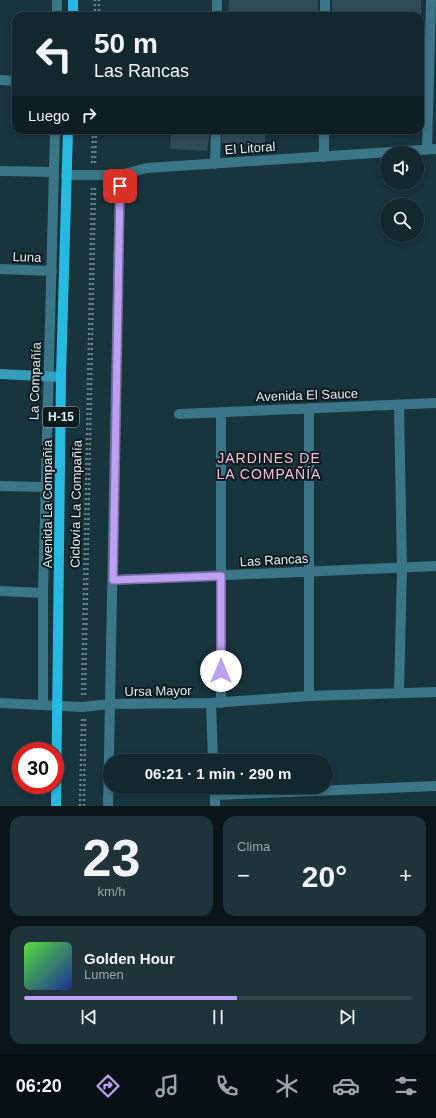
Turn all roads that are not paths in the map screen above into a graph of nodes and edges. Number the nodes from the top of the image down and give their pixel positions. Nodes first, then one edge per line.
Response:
1 (57, 0) edge
2 (74, 0) edge
3 (217, 0) edge
4 (325, 0) edge
5 (431, 0) edge
6 (57, 12) edge
7 (73, 12) edge
8 (217, 12) edge
9 (325, 12) edge
10 (0, 80) edge
11 (12, 81) edge
12 (55, 134) edge
13 (68, 134) edge
14 (216, 134) edge
15 (324, 134) edge
16 (432, 149) edge
17 (324, 157) junction
18 (215, 164) junction
19 (0, 171) edge
20 (54, 172) junction
21 (66, 175) junction
22 (120, 175) junction
23 (0, 269) edge
24 (52, 271) junction
25 (0, 374) edge
26 (47, 376) junction
27 (61, 377) junction
28 (436, 403) edge
29 (399, 405) junction
30 (309, 408) junction
31 (220, 412) junction
32 (179, 414) dead end
33 (0, 486) edge
34 (45, 487) junction
35 (436, 566) edge
36 (402, 568) junction
37 (310, 572) junction
38 (221, 576) junction
39 (113, 580) junction
40 (0, 591) edge
41 (43, 593) junction
42 (399, 692) junction
43 (436, 692) edge
44 (309, 696) junction
45 (0, 703) edge
46 (216, 703) junction
47 (43, 704) junction
48 (110, 704) junction
49 (58, 705) junction
50 (214, 754) edge
51 (436, 786) edge
52 (333, 788) edge
53 (215, 794) edge
54 (56, 806) edge
55 (108, 806) edge
56 (215, 806) edge

1 - 6 street
2 - 7 main road
3 - 8 street
4 - 9 street
5 - 16 street
10 - 11 street
12 - 20 street, La Compañía
13 - 21 main road, Avenida La Compañía / H-15
14 - 18 street
15 - 17 street
16 - 17 street, El Litoral
17 - 18 street, El Litoral
18 - 22 street, El Litoral
19 - 20 street
20 - 24 street, La Compañía
21 - 22 street, El Litoral
21 - 27 main road, Avenida La Compañía / H-15
22 - 39 street
23 - 24 street, Luna
24 - 26 street, La Compañía
25 - 26 street
26 - 27 street
26 - 34 street, La Compañía
27 - 49 main road, Avenida La Compañía / H-15
28 - 29 street, Avenida El Sauce
29 - 30 street, Avenida El Sauce
29 - 36 street
30 - 31 street, Avenida El Sauce
30 - 37 street
31 - 32 street, Avenida El Sauce
31 - 38 street
33 - 34 street
34 - 41 street, La Compañía
35 - 36 street, Las Rancas
36 - 37 street, Las Rancas
36 - 42 street
37 - 38 street, Las Rancas
37 - 44 street
38 - 39 street, Las Rancas
38 - 46 street
39 - 48 street
40 - 41 street
41 - 47 street, La Compañía
42 - 43 street, Ursa Mayor
42 - 44 street, Ursa Mayor
44 - 46 street, Ursa Mayor
45 - 47 street, Ursa Mayor
46 - 48 street, Ursa Mayor
46 - 50 street
47 - 49 street, Ursa Mayor
48 - 49 street, Ursa Mayor
48 - 55 street
49 - 54 main road, Avenida La Compañía / H-15
51 - 52 street
53 - 56 street

